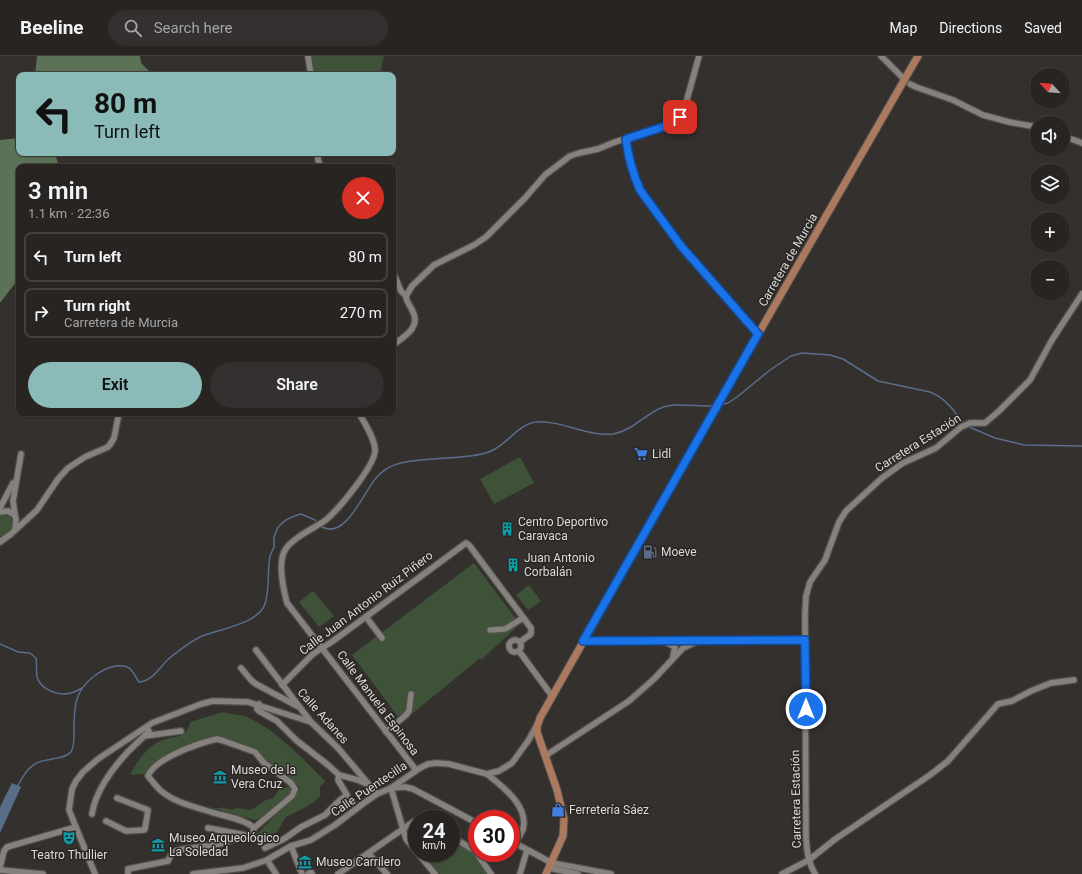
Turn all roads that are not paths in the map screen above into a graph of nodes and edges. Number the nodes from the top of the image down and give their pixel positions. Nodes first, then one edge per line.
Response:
1 (308, 56) edge
2 (700, 56) edge
3 (881, 56) edge
4 (918, 56) edge
5 (311, 72) edge
6 (907, 82) junction
7 (1030, 126) edge
8 (626, 139) junction
9 (1070, 139) edge
10 (1082, 143) edge
11 (396, 279) edge
12 (1082, 294) edge
13 (406, 296) junction
14 (758, 334) junction
15 (396, 342) edge
16 (119, 416) edge
17 (360, 416) edge
18 (21, 454) dead end
19 (16, 475) junction
20 (0, 508) edge
21 (0, 512) edge
22 (15, 515) junction
23 (15, 530) junction
24 (0, 542) edge
25 (366, 617) junction
26 (523, 618) junction
27 (490, 630) dead end
28 (382, 638) dead end
29 (662, 640) junction
30 (702, 640) junction
31 (805, 640) junction
32 (583, 641) junction
33 (520, 642) junction
34 (322, 648) junction
35 (256, 650) dead end
36 (520, 651) junction
37 (670, 662) junction
38 (241, 668) dead end
39 (1074, 680) dead end
40 (282, 685) junction
41 (411, 694) dead end
42 (552, 696) junction
43 (259, 704) junction
44 (299, 707) junction
45 (311, 722) junction
46 (538, 725) junction
47 (146, 728) junction
48 (181, 731) dead end
49 (386, 732) junction
50 (144, 736) junction
51 (528, 741) junction
52 (540, 742) junction
53 (545, 756) junction
54 (416, 770) junction
55 (486, 774) junction
56 (339, 775) junction
57 (370, 786) junction
58 (391, 788) junction
59 (377, 794) junction
60 (117, 798) dead end
61 (520, 810) edge
62 (520, 810) edge
63 (92, 814) dead end
64 (468, 818) edge
65 (106, 821) dead end
66 (76, 827) junction
67 (408, 827) edge
68 (208, 828) dead end
69 (254, 828) junction
70 (404, 832) junction
71 (520, 832) edge
72 (236, 833) junction
73 (248, 836) junction
74 (394, 836) junction
75 (233, 839) junction
76 (408, 843) joint
77 (291, 846) junction
78 (520, 846) edge
79 (265, 848) dead end
80 (527, 850) junction
81 (369, 854) junction
82 (266, 860) junction
83 (809, 860) junction
84 (425, 862) edge
85 (483, 862) edge
86 (0, 867) edge
87 (549, 868) edge
88 (0, 870) edge
89 (128, 871) edge
90 (43, 874) edge
91 (95, 874) edge
92 (193, 874) edge
93 (276, 874) edge
94 (302, 874) edge
95 (308, 874) edge
96 (312, 874) edge
97 (338, 874) edge
98 (387, 874) edge
99 (435, 874) edge
100 (491, 874) edge
101 (520, 874) edge
102 (578, 874) edge
103 (611, 874) edge
104 (782, 874) edge
105 (815, 874) edge

1 - 5 street
2 - 8 street
3 - 6 street
4 - 6 main road, Carretera de Murcia
6 - 7 street
6 - 14 main road, Carretera de Murcia
8 - 13 street
8 - 14 street
9 - 10 street
11 - 13 street
12 - 31 street, Carretera Estación
13 - 15 street
14 - 32 main road, Carretera de Murcia
16 - 23 street
17 - 34 street, Calle Manuela Espinosa
18 - 19 street
19 - 20 street
19 - 22 street
21 - 22 street
22 - 23 street
23 - 24 street
25 - 26 street, Calle Juan Antonio Ruiz Piñero
25 - 28 street
25 - 34 street, Calle Juan Antonio Ruiz Piñero
26 - 27 street
26 - 33 street
29 - 30 street
29 - 32 street
29 - 37 street
30 - 31 street
30 - 37 street
31 - 83 street, Carretera Estación
32 - 42 main road, Carretera de Murcia
33 - 36 street
33 - 36 street
34 - 40 street, Calle Juan Antonio Ruiz Piñero
34 - 49 street, Calle Manuela Espinosa
35 - 40 street, Calle Adanes
36 - 42 street
37 - 53 street
38 - 44 street
39 - 83 street
40 - 44 street, Calle Adanes
41 - 49 street
42 - 46 main road, Carretera de Murcia
43 - 45 street
43 - 47 street
43 - 56 street
44 - 45 street, Calle Adanes
45 - 57 street, Calle Adanes
46 - 51 street
46 - 52 main road
47 - 50 street
47 - 66 street
48 - 50 street
49 - 54 street, Calle Manuela Espinosa
50 - 63 street
51 - 52 street
51 - 55 street
52 - 53 main road
53 - 87 main road
54 - 55 street, Calle Puentecilla
54 - 58 street, Calle Puentecilla
55 - 62 street
56 - 57 street
56 - 79 street
57 - 59 street, Calle Adanes
58 - 59 street, Calle Puentecilla
58 - 64 street
58 - 70 street
59 - 77 street, Calle Puentecilla
60 - 65 street
61 - 71 street
66 - 86 street
66 - 91 street
67 - 70 street
68 - 72 street
69 - 69 street
69 - 73 street
70 - 74 street
70 - 76 street
72 - 73 street
72 - 75 street
73 - 75 street
74 - 76 street
74 - 81 street
75 - 89 street
77 - 82 street, Calle Puentecilla
77 - 94 street
78 - 80 street
80 - 87 street
80 - 101 street
81 - 97 street
81 - 98 street
82 - 92 street, Calle Puentecilla
82 - 93 street
83 - 104 street
83 - 105 street, Carretera Estación
84 - 99 street
85 - 100 street
87 - 102 street
87 - 103 street
88 - 90 street
95 - 96 street

